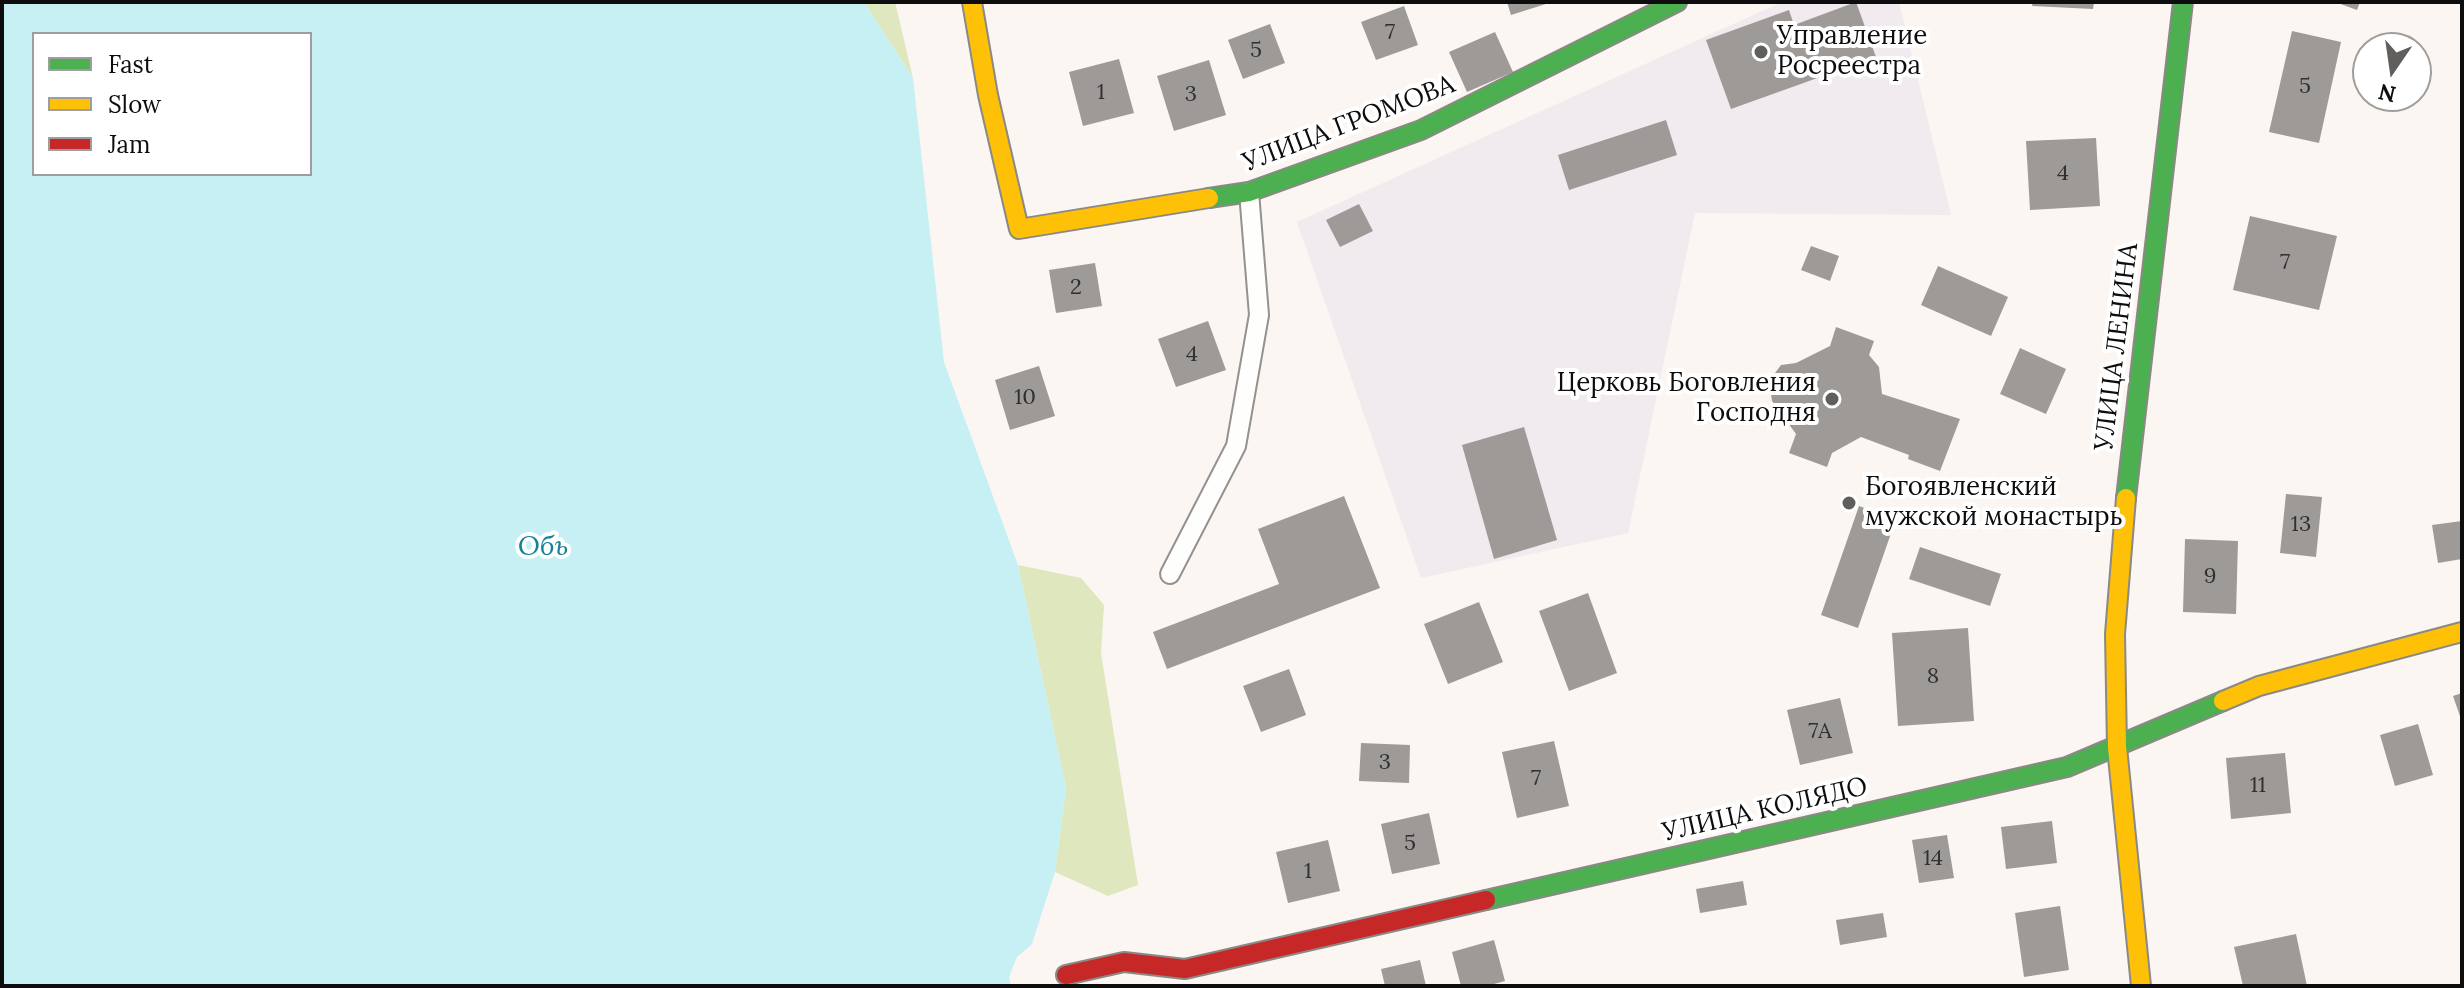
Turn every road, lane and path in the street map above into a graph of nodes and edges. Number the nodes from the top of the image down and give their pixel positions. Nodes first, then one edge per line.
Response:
1 (972, 2) edge
2 (1677, 2) edge
3 (2183, 2) edge
4 (1249, 192) junction
5 (1170, 574) dead end
6 (2462, 632) edge
7 (2117, 747) junction
8 (1066, 975) dead end
9 (2141, 986) edge

1 - 4 street, УЛИЦА ГРОМОВА
2 - 4 street, УЛИЦА ГРОМОВА
3 - 7 street, УЛИЦА ЛЕНИНА
4 - 5 lane
6 - 7 street, УЛИЦА КОЛЯДО
7 - 8 street, УЛИЦА КОЛЯДО
7 - 9 street, УЛИЦА ЛЕНИНА

